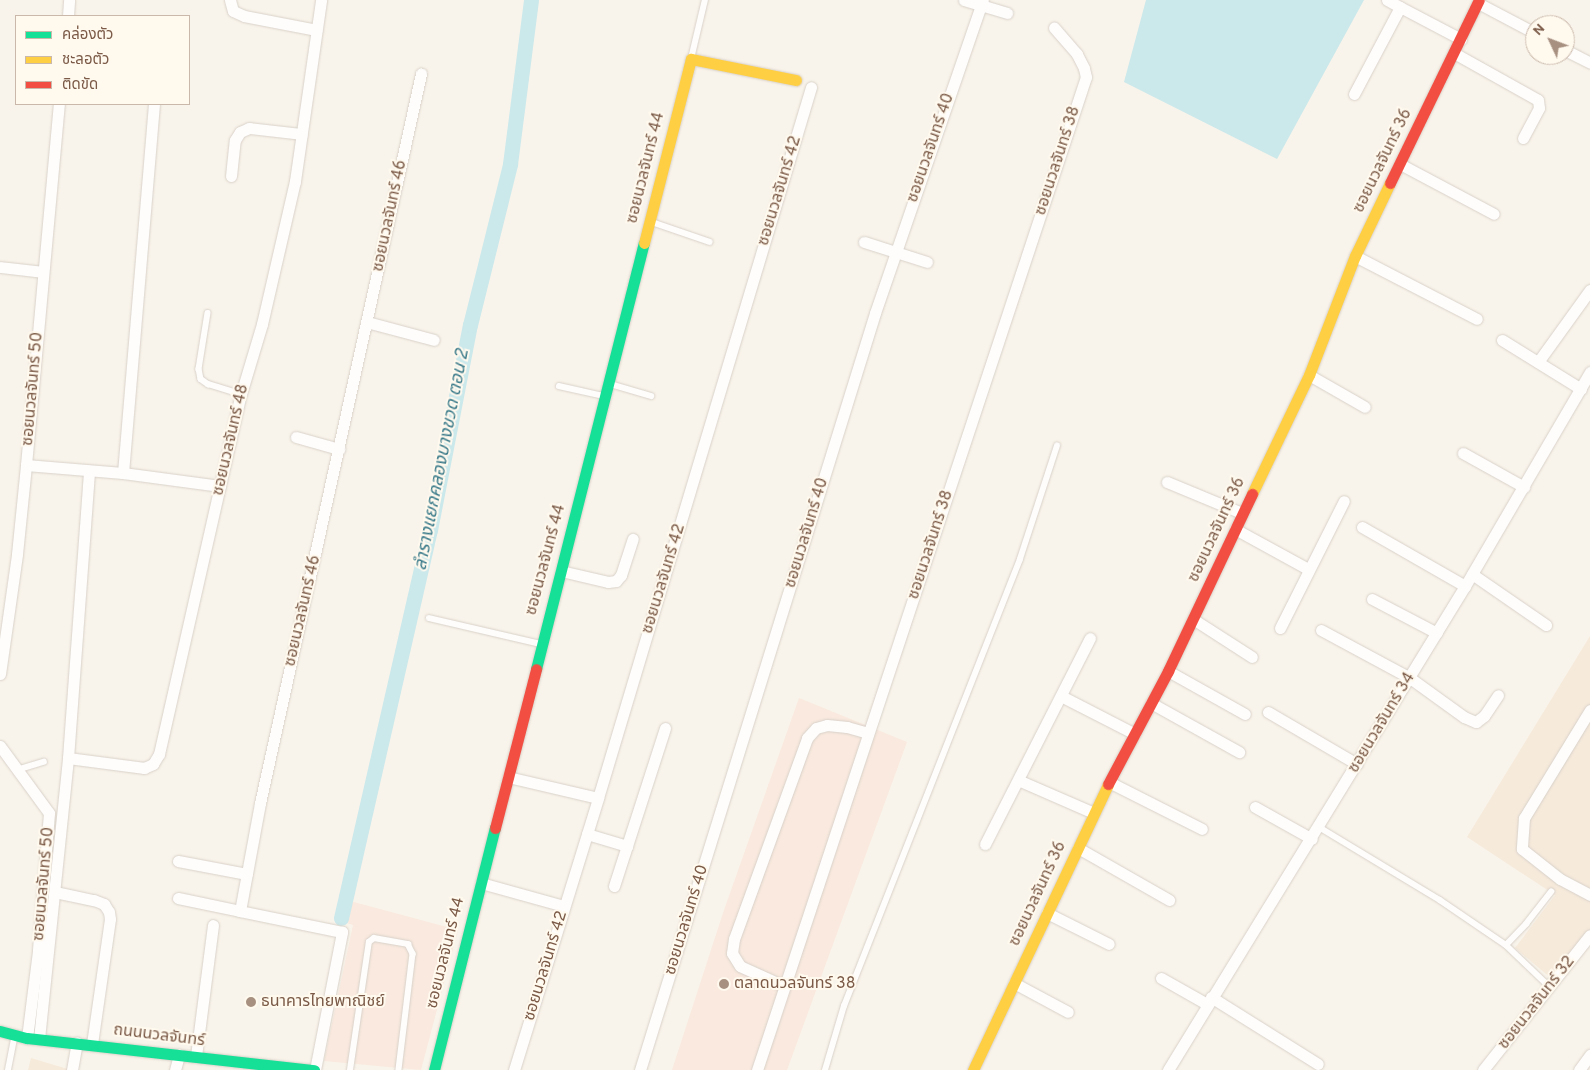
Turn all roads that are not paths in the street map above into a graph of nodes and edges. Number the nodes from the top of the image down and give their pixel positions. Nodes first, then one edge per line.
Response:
1 (69, 0) edge
2 (230, 0) edge
3 (321, 0) edge
4 (705, 0) edge
5 (964, 0) edge
6 (1387, 0) edge
7 (1479, 1) edge
8 (982, 3) edge
9 (1400, 7) junction
10 (1008, 13) dead end
11 (68, 15) edge
12 (1525, 27) edge
13 (1054, 28) dead end
14 (317, 30) junction
15 (1461, 39) junction
16 (1454, 53) junction
17 (1575, 55) edge
18 (691, 59) junction
19 (1590, 63) edge
20 (421, 74) dead end
21 (796, 80) dead end
22 (811, 87) dead end
23 (1354, 94) dead end
24 (59, 105) edge
25 (154, 105) edge
26 (302, 134) junction
27 (1523, 138) dead end
28 (1400, 164) junction
29 (230, 176) dead end
30 (1494, 214) dead end
31 (650, 221) junction
32 (710, 242) dead end
33 (864, 242) dead end
34 (895, 252) junction
35 (1355, 256) junction
36 (928, 262) dead end
37 (0, 267) edge
38 (43, 272) junction
39 (1590, 290) edge
40 (208, 313) dead end
41 (1477, 319) dead end
42 (367, 322) junction
43 (434, 340) dead end
44 (1502, 340) dead end
45 (1538, 362) junction
46 (1590, 372) edge
47 (1309, 375) junction
48 (608, 384) junction
49 (559, 386) dead end
50 (1581, 389) junction
51 (241, 394) junction
52 (605, 396) junction
53 (650, 396) dead end
54 (1365, 407) dead end
55 (296, 437) dead end
56 (1057, 446) dead end
57 (339, 449) junction
58 (1463, 454) dead end
59 (26, 465) junction
60 (89, 470) junction
61 (123, 473) junction
62 (1167, 482) dead end
63 (220, 486) junction
64 (1524, 487) junction
65 (1344, 501) dead end
66 (1242, 513) junction
67 (1362, 527) dead end
68 (1235, 529) junction
69 (632, 539) dead end
70 (1308, 569) junction
71 (561, 571) junction
72 (1472, 574) junction
73 (1465, 586) junction
74 (1372, 599) dead end
75 (429, 618) dead end
76 (1193, 619) junction
77 (1546, 625) dead end
78 (1280, 628) dead end
79 (1321, 630) dead end
80 (1437, 633) junction
81 (1090, 638) dead end
82 (542, 644) junction
83 (1252, 657) dead end
84 (1168, 671) junction
85 (0, 674) edge
86 (1410, 678) junction
87 (1498, 695) dead end
88 (1061, 696) junction
89 (1150, 703) junction
90 (1590, 710) edge
91 (1268, 712) dead end
92 (1245, 714) dead end
93 (665, 728) dead end
94 (868, 734) junction
95 (1135, 734) junction
96 (0, 746) edge
97 (1239, 752) dead end
98 (68, 758) junction
99 (44, 762) dead end
100 (1357, 764) junction
101 (16, 770) junction
102 (508, 778) junction
103 (1018, 780) junction
104 (1109, 782) junction
105 (598, 798) junction
106 (1255, 806) dead end
107 (1094, 813) junction
108 (1319, 827) junction
109 (1202, 830) dead end
110 (586, 834) junction
111 (1312, 839) junction
112 (985, 844) dead end
113 (627, 846) junction
114 (1078, 848) junction
115 (178, 861) dead end
116 (247, 874) junction
117 (481, 883) junction
118 (614, 886) dead end
119 (55, 892) junction
120 (1551, 892) dead end
121 (1590, 895) edge
122 (178, 898) dead end
123 (1169, 900) dead end
124 (564, 906) junction
125 (240, 911) junction
126 (1047, 913) junction
127 (213, 925) dead end
128 (1590, 936) edge
129 (1109, 944) dead end
130 (1506, 945) junction
131 (1161, 978) dead end
132 (1014, 983) junction
133 (784, 986) junction
134 (1550, 987) junction
135 (1209, 1000) junction
136 (1068, 1012) dead end
137 (0, 1031) edge
138 (21, 1036) junction
139 (39, 1039) junction
140 (77, 1042) junction
141 (92, 1044) junction
142 (179, 1055) junction
143 (1590, 1055) edge
144 (196, 1056) junction
145 (1318, 1064) dead end
146 (298, 1069) edge
147 (8, 1070) edge
148 (72, 1070) edge
149 (174, 1070) edge
150 (315, 1070) edge
151 (350, 1070) edge
152 (399, 1070) edge
153 (434, 1070) edge
154 (514, 1070) edge
155 (640, 1070) edge
156 (757, 1070) edge
157 (825, 1070) edge
158 (973, 1070) edge
159 (1168, 1070) edge
160 (1483, 1070) edge
161 (1579, 1070) edge

1 - 11 street
2 - 14 street
3 - 14 street, ซอยนวลจันทร์ 48
4 - 18 lane
5 - 8 street
6 - 9 street
7 - 12 street
7 - 15 street, ซอยนวลจันทร์ 36
8 - 10 street
8 - 34 street, ซอยนวลจันทร์ 40
9 - 15 street
9 - 23 street
13 - 94 street, ซอยนวลจันทร์ 38
14 - 26 street, ซอยนวลจันทร์ 48
15 - 16 street, ซอยนวลจันทร์ 36
16 - 27 street
16 - 28 street, ซอยนวลจันทร์ 36
17 - 19 street
18 - 21 street
18 - 31 street, ซอยนวลจันทร์ 44
20 - 42 street, ซอยนวลจันทร์ 46
22 - 105 street, ซอยนวลจันทร์ 42
24 - 38 street, ซอยนวลจันทร์ 50
25 - 61 street
26 - 29 street
26 - 51 street, ซอยนวลจันทร์ 48
28 - 30 street
28 - 35 street, ซอยนวลจันทร์ 36
31 - 32 lane
31 - 48 street, ซอยนวลจันทร์ 44
33 - 34 street
34 - 36 street
34 - 155 street, ซอยนวลจันทร์ 40
35 - 41 street
35 - 47 street, ซอยนวลจันทร์ 36
37 - 38 street
38 - 59 street, ซอยนวลจันทร์ 50
39 - 45 street
40 - 51 lane
42 - 43 street
42 - 57 street, ซอยนวลจันทร์ 46
44 - 45 street
45 - 50 street
46 - 50 street, ซอยนวลจันทร์ 34
47 - 54 street
47 - 66 street, ซอยนวลจันทร์ 36
48 - 52 street, ซอยนวลจันทร์ 44
48 - 53 lane
49 - 52 lane
50 - 64 street, ซอยนวลจันทร์ 34
51 - 63 street, ซอยนวลจันทร์ 48
52 - 71 street, ซอยนวลจันทร์ 44
55 - 57 street
56 - 157 lane
57 - 116 street, ซอยนวลจันทร์ 46
58 - 64 street
59 - 60 street
59 - 85 street, ซอยนวลจันทร์ 50
60 - 61 street
60 - 98 street
61 - 63 street
62 - 66 street
63 - 98 street, ซอยนวลจันทร์ 48
64 - 72 street, ซอยนวลจันทร์ 34
65 - 70 street
66 - 68 street, ซอยนวลจันทร์ 36
67 - 73 street
68 - 70 street
68 - 76 street, ซอยนวลจันทร์ 36
69 - 71 street
70 - 78 street
71 - 82 street, ซอยนวลจันทร์ 44
72 - 73 street, ซอยนวลจันทร์ 34
72 - 77 street
73 - 80 street, ซอยนวลจันทร์ 34
74 - 80 street
75 - 82 lane
76 - 83 street
76 - 84 street, ซอยนวลจันทร์ 36
79 - 86 street
80 - 86 street, ซอยนวลจันทร์ 34
81 - 88 street
82 - 102 street, ซอยนวลจันทร์ 44
84 - 89 street, ซอยนวลจันทร์ 36
84 - 92 street
86 - 87 street
86 - 100 street, ซอยนวลจันทร์ 34
88 - 95 street
88 - 103 street
89 - 95 street, ซอยนวลจันทร์ 36
89 - 97 street
90 - 121 street
91 - 100 street
93 - 113 street
94 - 133 street, ซอยนวลจันทร์ 38
94 - 133 street
95 - 104 street, ซอยนวลจันทร์ 36
96 - 101 street, ซอยนวลจันทร์ 50
98 - 119 street
99 - 101 lane
100 - 108 street, ซอยนวลจันทร์ 34
101 - 138 street, ซอยนวลจันทร์ 50
102 - 105 street
102 - 117 street, ซอยนวลจันทร์ 44
103 - 107 street
103 - 112 street
104 - 107 street, ซอยนวลจันทร์ 36
104 - 109 street
105 - 110 street, ซอยนวลจันทร์ 42
106 - 111 street
107 - 114 street, ซอยนวลจันทร์ 36
108 - 111 street, ซอยนวลจันทร์ 34
108 - 130 lane
110 - 113 street
110 - 124 street, ซอยนวลจันทร์ 42
111 - 135 street, ซอยนวลจันทร์ 34
113 - 118 street
114 - 123 street
114 - 126 street, ซอยนวลจันทร์ 36
115 - 116 street
116 - 125 street, ซอยนวลจันทร์ 46
117 - 124 street
117 - 153 street, ซอยนวลจันทร์ 44
119 - 139 street
119 - 141 street
120 - 130 lane
122 - 125 street
124 - 154 street, ซอยนวลจันทร์ 42
125 - 150 street
126 - 129 street
126 - 132 street, ซอยนวลจันทร์ 36
127 - 144 street
128 - 134 street, ซอยนวลจันทร์ 32
130 - 134 lane
131 - 135 street
132 - 136 street
132 - 158 street, ซอยนวลจันทร์ 36
133 - 156 street, ซอยนวลจันทร์ 38
134 - 160 street, ซอยนวลจันทร์ 32
135 - 145 street
135 - 159 street, ซอยนวลจันทร์ 34
137 - 138 street, ถนนนวลจันทร์
138 - 139 street, ถนนนวลจันทร์
138 - 147 lane
139 - 140 street, ถนนนวลจันทร์
140 - 141 street, ถนนนวลจันทร์
140 - 148 street
141 - 142 street, ถนนนวลจันทร์
142 - 144 street, ถนนนวลจันทร์
142 - 149 street
143 - 161 street
144 - 146 street, ถนนนวลจันทร์
146 - 150 street, ถนนนวลจันทร์
151 - 152 lane

